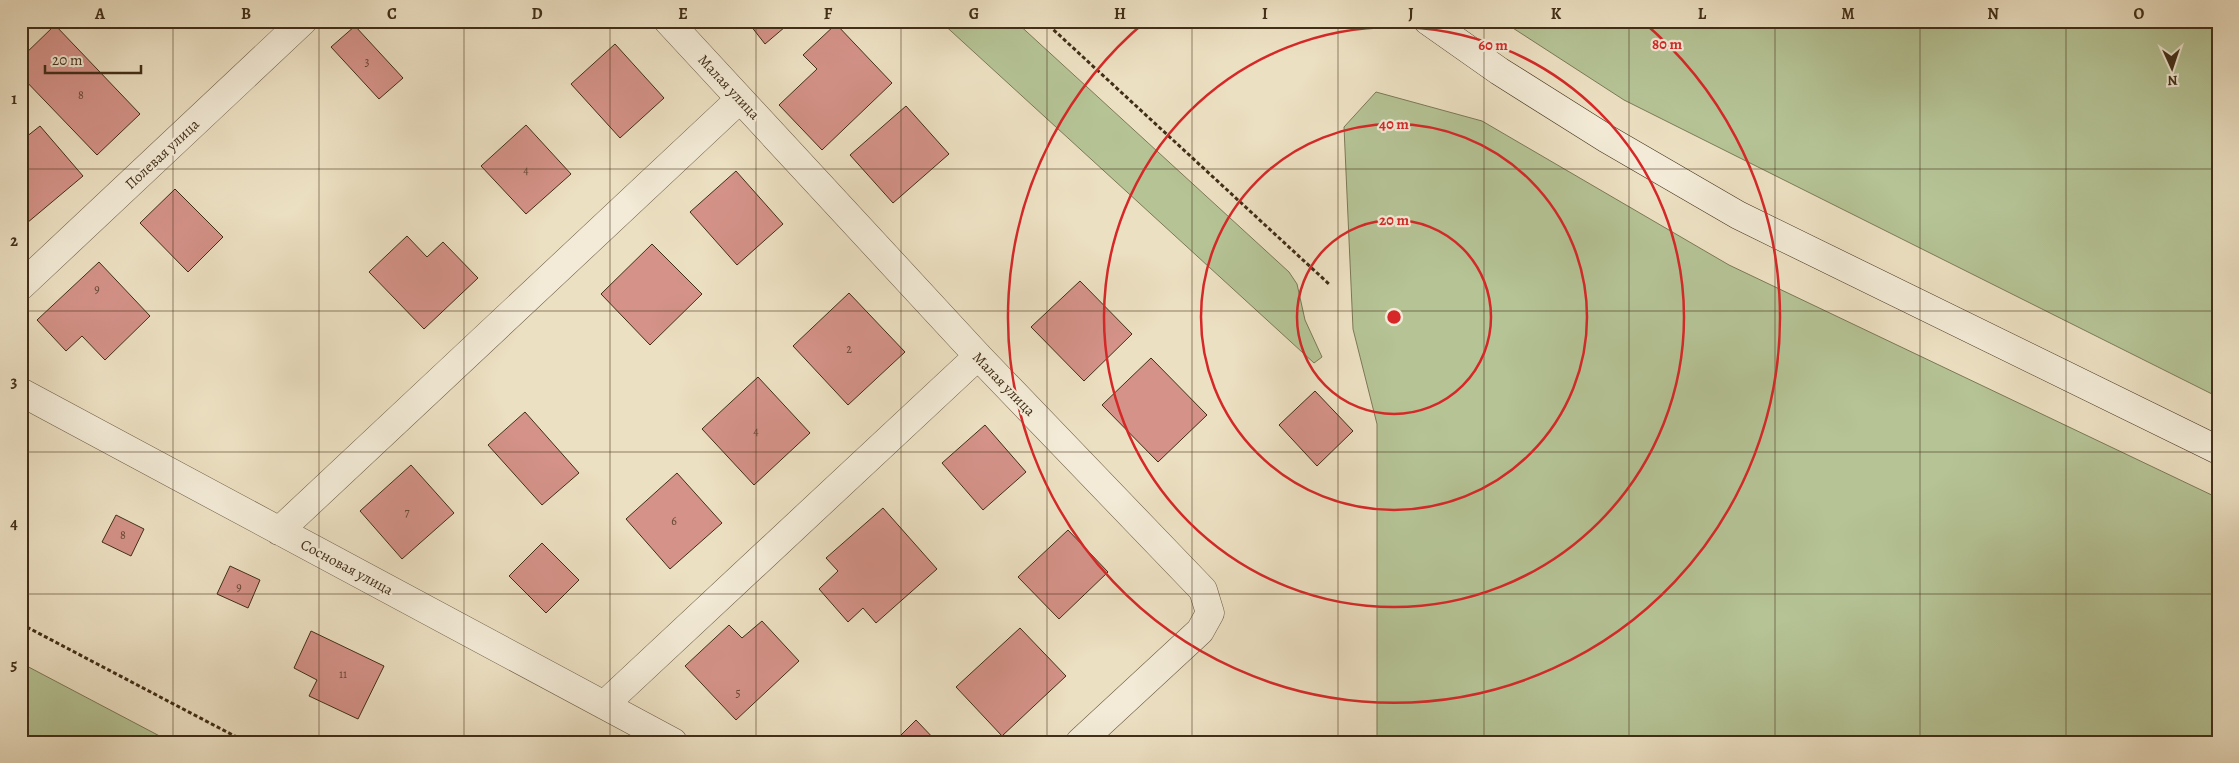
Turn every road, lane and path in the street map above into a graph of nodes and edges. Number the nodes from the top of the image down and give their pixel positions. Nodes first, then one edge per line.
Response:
1 (303, 21) edge
2 (668, 21) edge
3 (1044, 21) edge
4 (1428, 21) edge
5 (740, 99) junction
6 (1329, 284) dead end
7 (21, 286) edge
8 (978, 356) junction
9 (21, 392) edge
10 (2218, 450) edge
11 (279, 531) junction
12 (21, 624) edge
13 (604, 705) junction
14 (246, 742) edge
15 (673, 742) edge
16 (1080, 742) edge

1 - 7 street, Полевая улица
2 - 5 street, Малая улица
3 - 6 path
4 - 10 street
5 - 8 street, Малая улица
5 - 11 street
8 - 13 street
8 - 16 street, Малая улица
9 - 11 street, Сосновая улица
11 - 13 street, Сосновая улица
12 - 14 path
13 - 15 street, Сосновая улица

